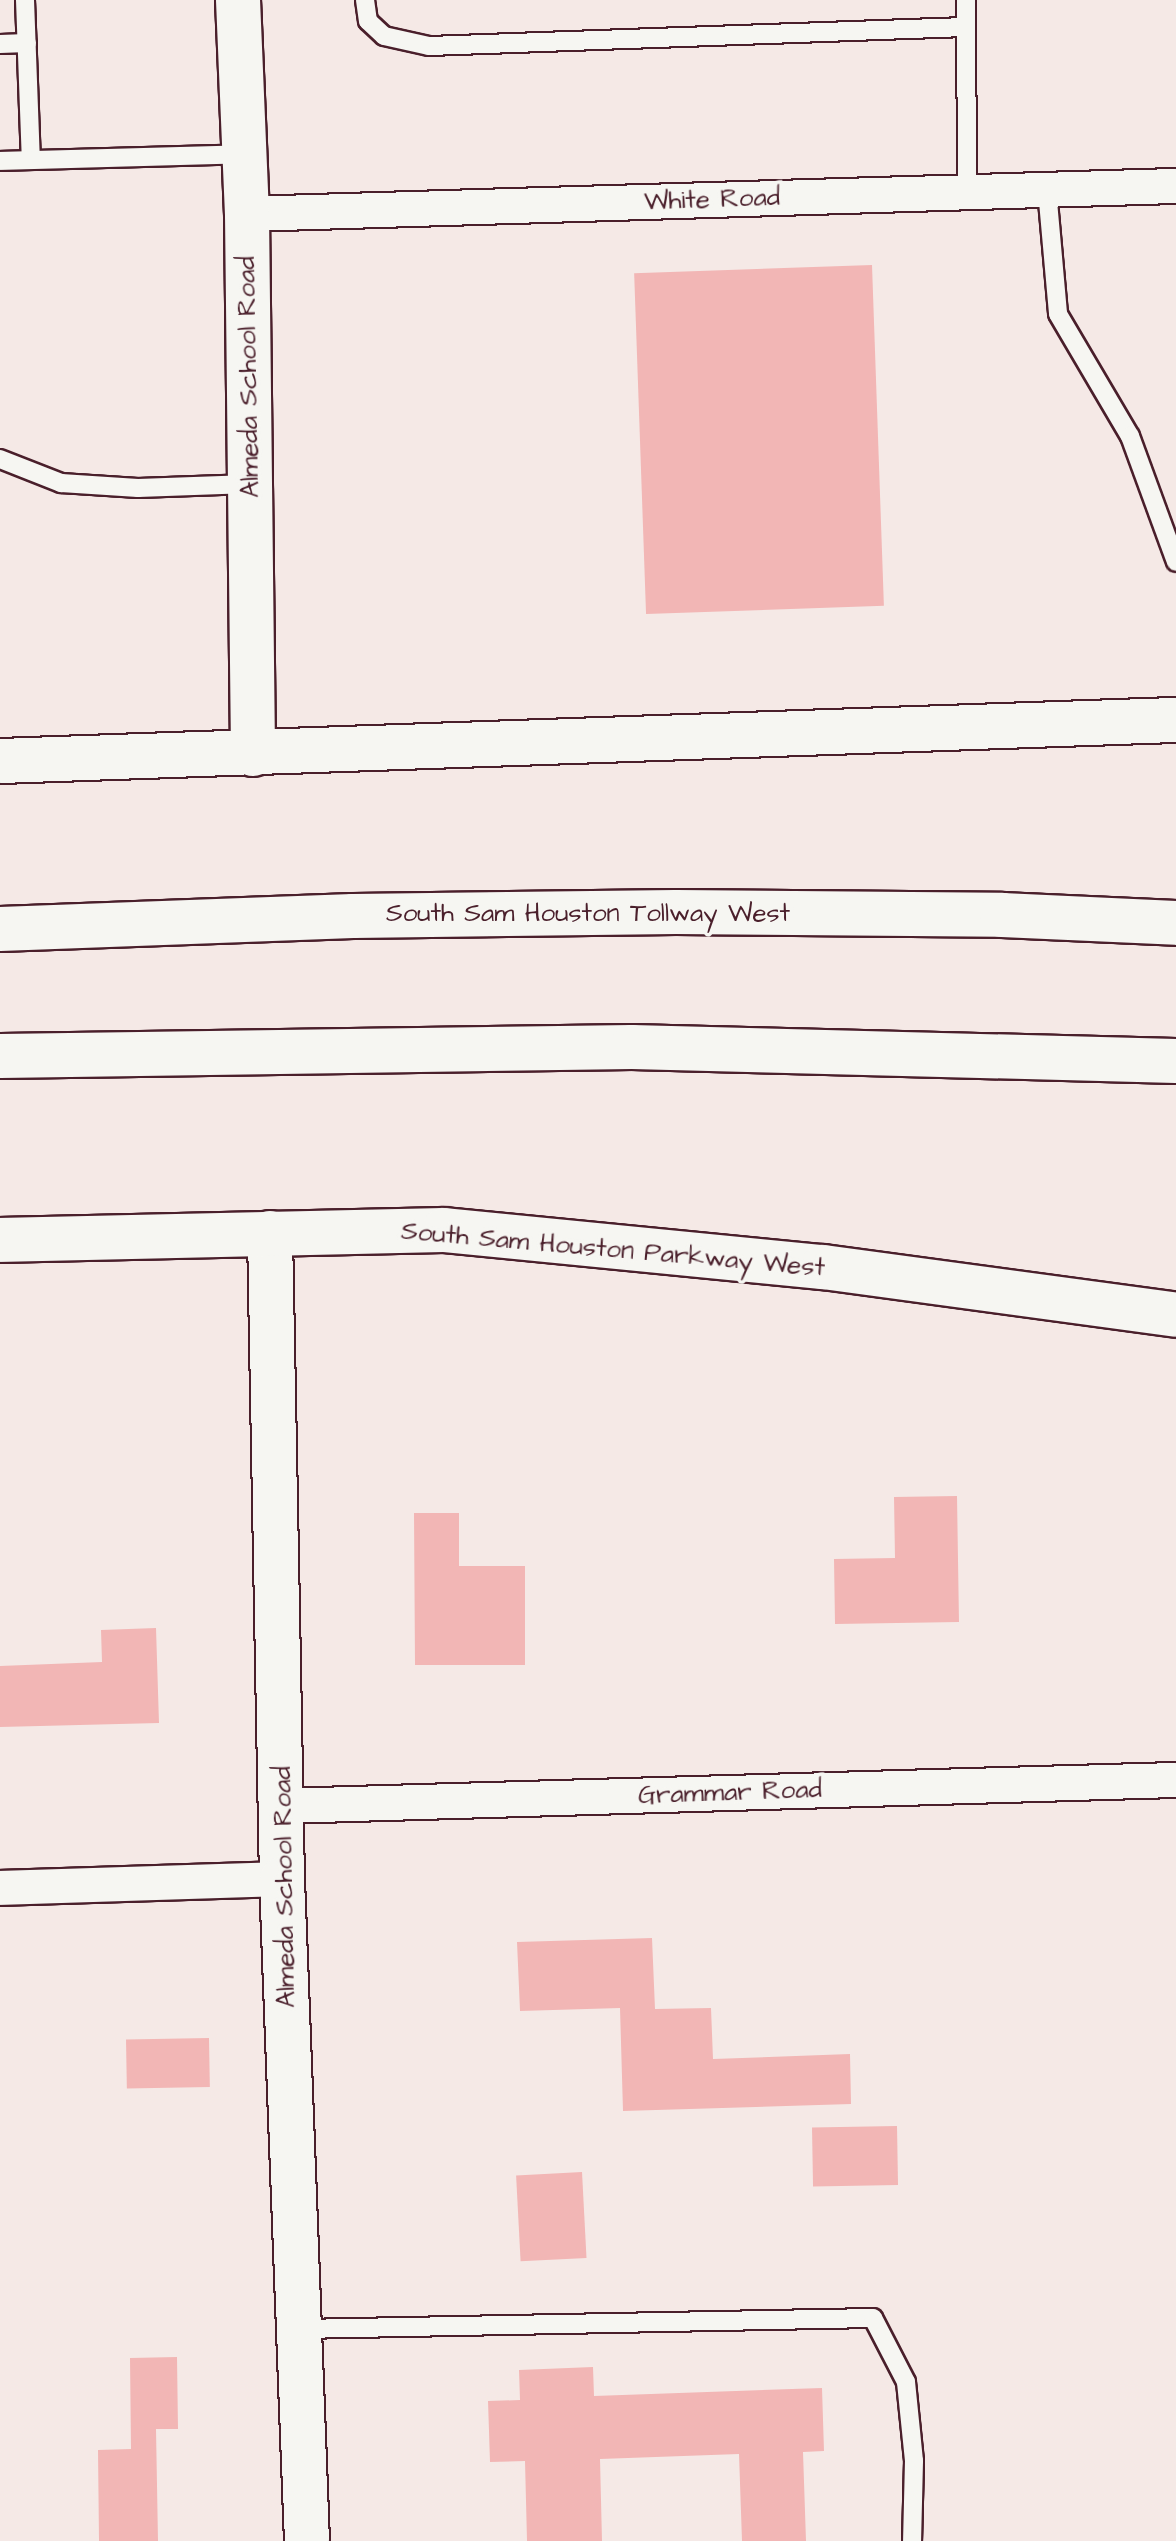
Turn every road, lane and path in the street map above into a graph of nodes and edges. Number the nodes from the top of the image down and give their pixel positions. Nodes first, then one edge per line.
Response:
1 (25, 0) edge
2 (238, 0) edge
3 (365, 0) edge
4 (966, 0) edge
5 (966, 27) junction
6 (27, 43) junction
7 (0, 44) edge
8 (244, 154) junction
9 (31, 160) junction
10 (0, 161) edge
11 (1176, 186) edge
12 (1047, 190) junction
13 (967, 192) junction
14 (247, 214) junction
15 (0, 459) edge
16 (250, 484) junction
17 (1176, 562) edge
18 (1176, 720) edge
19 (253, 754) junction
20 (0, 761) edge
21 (1176, 923) edge
22 (0, 929) edge
23 (360, 1052) junction
24 (0, 1056) edge
25 (1176, 1061) edge
26 (0, 1072) edge
27 (270, 1233) junction
28 (0, 1240) edge
29 (1176, 1315) edge
30 (1176, 1780) edge
31 (283, 1806) junction
32 (282, 1879) junction
33 (0, 1888) edge
34 (300, 2329) junction
35 (307, 2541) edge
36 (912, 2541) edge

1 - 6 lane
2 - 8 main road, Almeda School Road
3 - 5 lane
4 - 5 lane
5 - 13 lane
6 - 7 lane
6 - 9 lane
8 - 9 lane
8 - 14 main road, Almeda School Road
9 - 10 lane
11 - 12 street, White Road
12 - 13 street, White Road
12 - 17 lane
13 - 14 street, White Road
14 - 16 main road, Almeda School Road
15 - 16 lane
16 - 19 main road, Almeda School Road
18 - 19 main road
19 - 20 main road
21 - 22 main road, South Sam Houston Tollway West
23 - 24 main road
23 - 25 main road
23 - 26 main road
27 - 28 main road, South Sam Houston Parkway West
27 - 29 main road, South Sam Houston Parkway West
27 - 31 main road, Almeda School Road
30 - 31 street, Grammar Road
31 - 32 main road, Almeda School Road
32 - 33 street
32 - 34 main road, Almeda School Road
34 - 35 main road, Almeda School Road
34 - 36 lane

